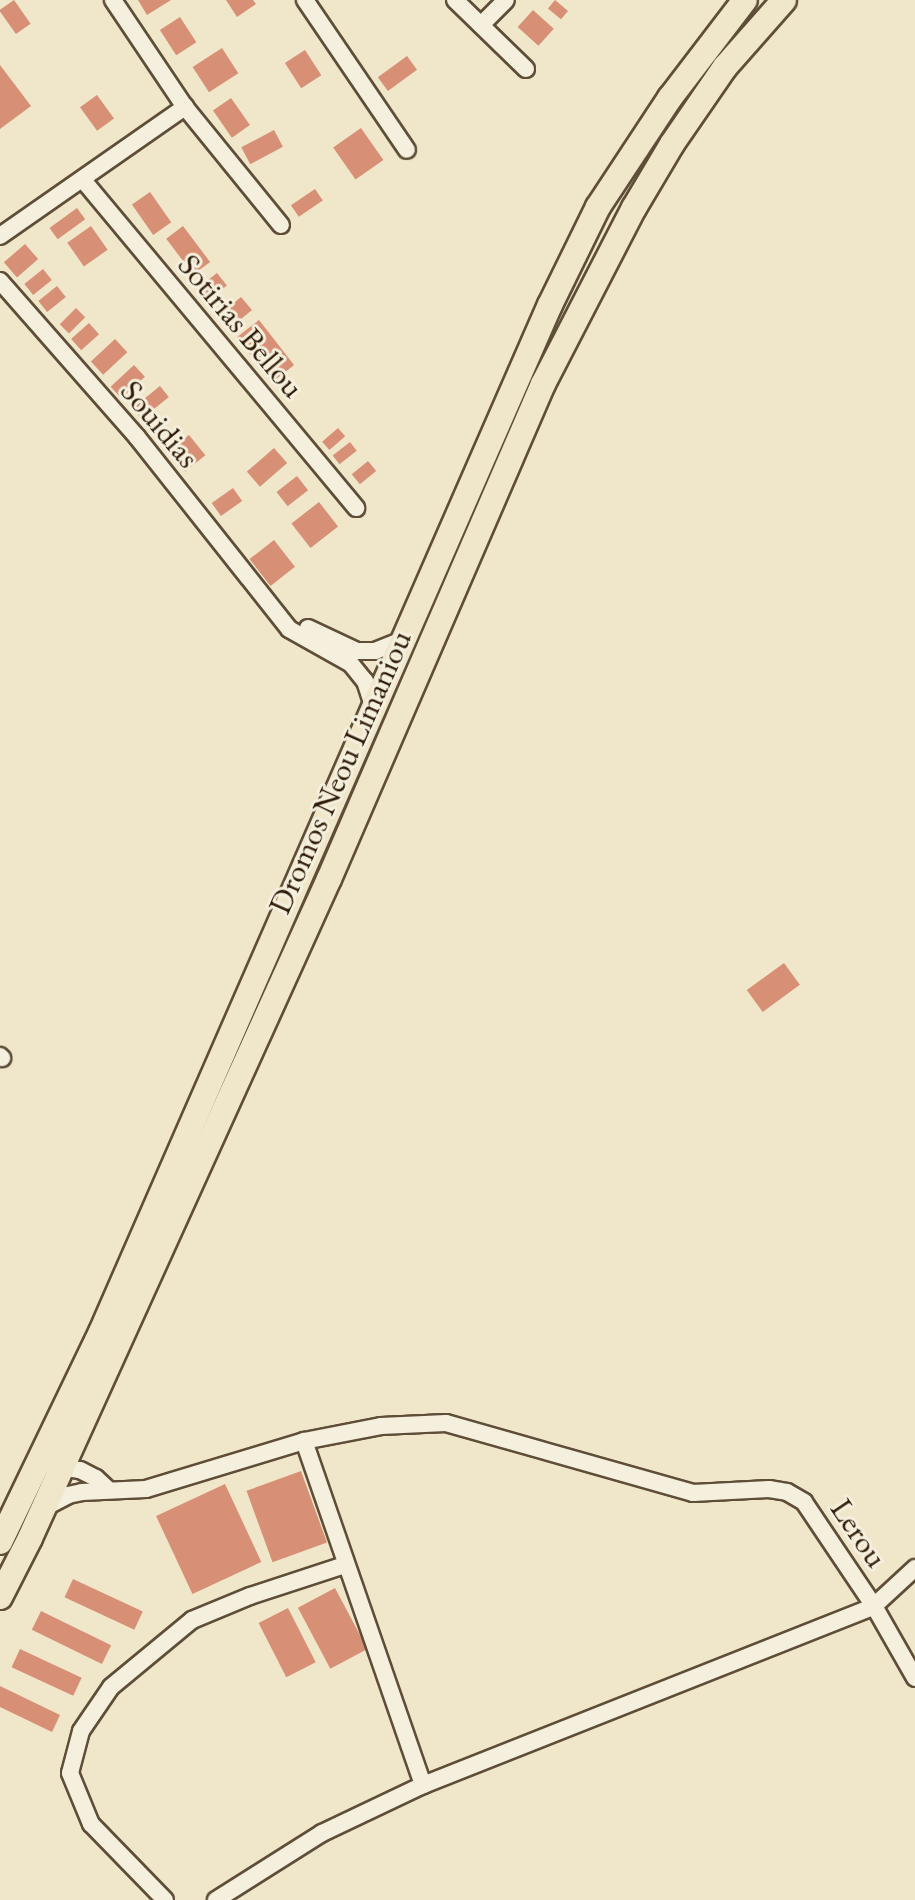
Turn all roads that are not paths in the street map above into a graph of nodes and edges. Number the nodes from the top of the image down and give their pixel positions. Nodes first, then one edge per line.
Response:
1 (113, 0) edge
2 (455, 0) edge
3 (506, 0) edge
4 (745, 0) edge
5 (784, 0) edge
6 (309, 2) edge
7 (481, 25) junction
8 (526, 69) dead end
9 (185, 107) junction
10 (407, 150) dead end
11 (83, 180) junction
12 (281, 225) dead end
13 (0, 236) edge
14 (0, 281) edge
15 (356, 508) dead end
16 (272, 607) junction
17 (402, 640) junction
18 (373, 706) junction
19 (304, 1441) junction
20 (64, 1465) junction
21 (109, 1490) junction
22 (18, 1506) junction
23 (44, 1508) junction
24 (0, 1542) edge
25 (345, 1565) junction
26 (915, 1568) edge
27 (0, 1597) edge
28 (874, 1606) junction
29 (915, 1678) edge
30 (423, 1785) junction
31 (165, 1900) edge
32 (216, 1900) edge

1 - 9 street
2 - 7 street
3 - 7 street
4 - 17 main road, Dromos Neou Limaniou
5 - 20 main road, Dromos Neou Limaniou
6 - 10 street
7 - 8 street
9 - 11 street
9 - 12 street
11 - 13 street
11 - 15 street, Sotirias Bellou
14 - 16 street, Souidias
16 - 17 street, Souidias
16 - 18 street, Souidias
17 - 18 main road, Dromos Neou Limaniou
18 - 22 main road, Dromos Neou Limaniou
19 - 21 street
19 - 25 street
19 - 28 street, Lerou
20 - 21 street
20 - 22 street
20 - 23 main road, Dromos Neou Limaniou
21 - 23 street
22 - 24 main road, Dromos Neou Limaniou
23 - 27 main road, Dromos Neou Limaniou
25 - 30 street
25 - 31 street
26 - 28 street
28 - 29 street, Lerou
28 - 30 street
30 - 32 street

